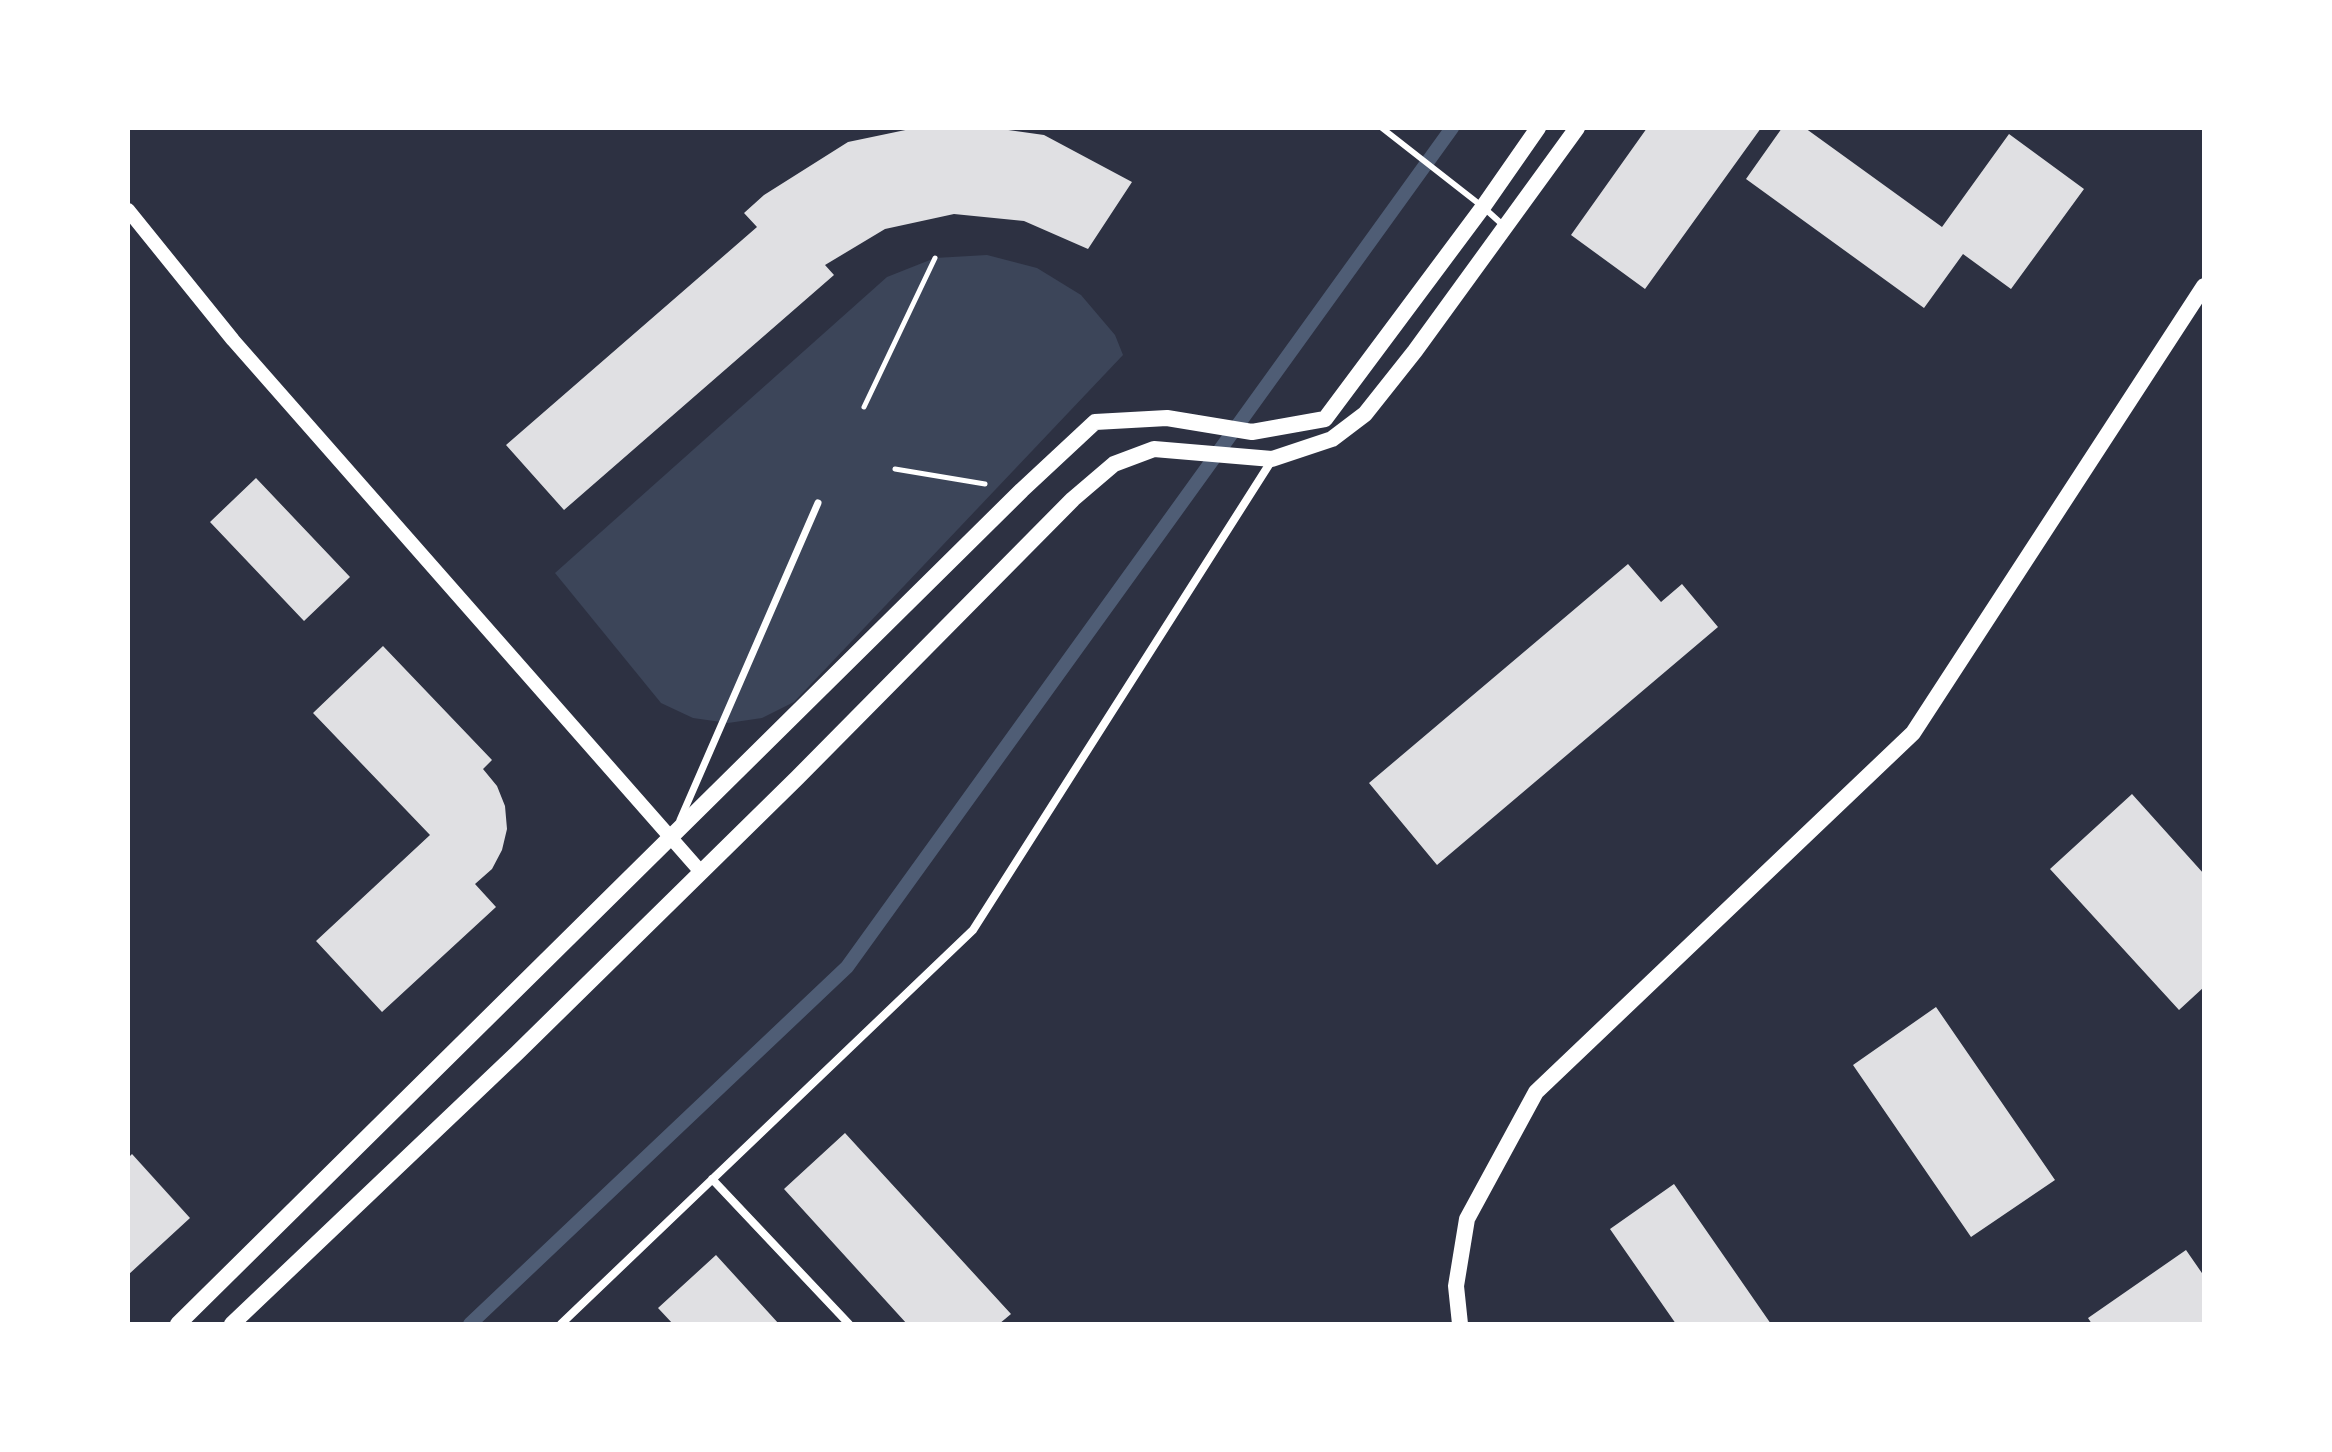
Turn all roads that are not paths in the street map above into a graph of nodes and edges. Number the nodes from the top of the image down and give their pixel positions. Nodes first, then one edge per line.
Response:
1 (1538, 128) edge
2 (1577, 128) edge
3 (1385, 130) edge
4 (1483, 207) junction
5 (128, 210) edge
6 (1505, 227) junction
7 (2204, 286) edge
8 (1272, 459) junction
9 (818, 503) dead end
10 (672, 838) junction
11 (701, 872) junction
12 (712, 1179) junction
13 (178, 1324) edge
14 (232, 1324) edge
15 (561, 1324) edge
16 (849, 1324) edge
17 (1460, 1324) edge

1 - 4 main road
2 - 6 main road
3 - 4 lane
4 - 6 lane
4 - 10 main road
5 - 10 street
6 - 8 main road
7 - 17 main road
8 - 11 main road
8 - 12 street
9 - 10 street
10 - 11 street
10 - 13 main road
11 - 14 main road
12 - 15 street
12 - 16 street

